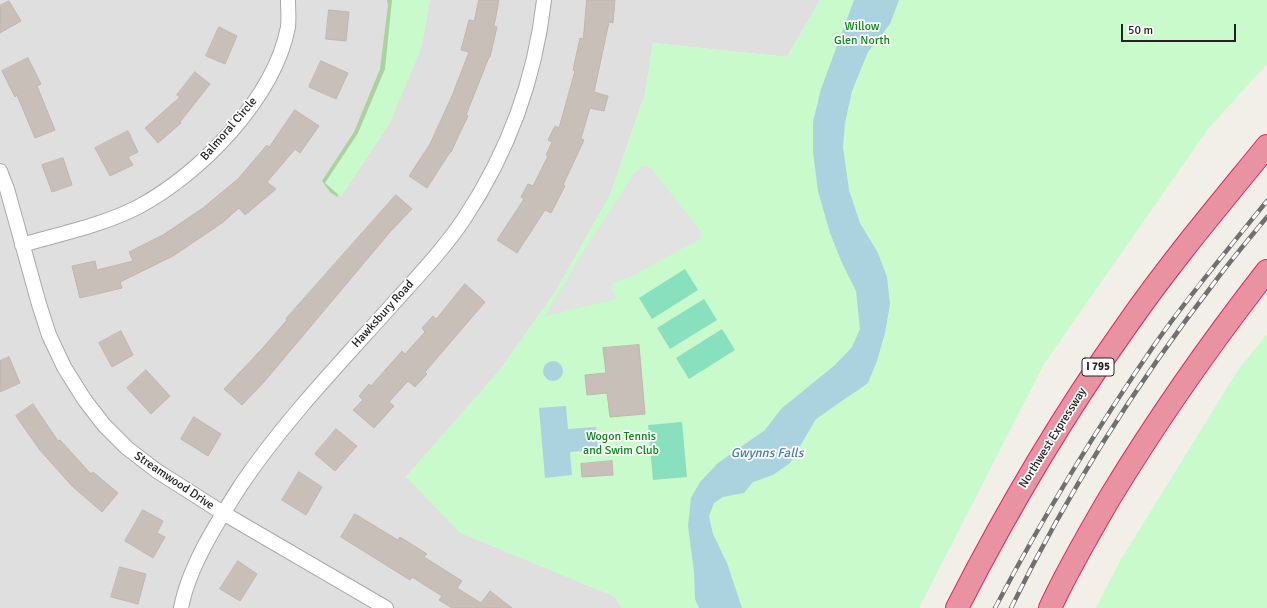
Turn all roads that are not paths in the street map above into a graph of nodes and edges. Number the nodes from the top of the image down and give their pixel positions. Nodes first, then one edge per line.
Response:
1 (288, 0) edge
2 (544, 0) edge
3 (1267, 146) edge
4 (0, 171) edge
5 (22, 245) junction
6 (1267, 271) edge
7 (222, 513) junction
8 (181, 608) edge
9 (386, 608) edge
10 (957, 608) edge
11 (1050, 608) edge

1 - 5 street, Balmoral Circle
2 - 7 street, Hawksbury Road
3 - 10 highway, Northwest Expressway / I 795
4 - 5 street, Streamwood Drive
5 - 7 street, Streamwood Drive
6 - 11 highway
7 - 8 street, Hawksbury Road
7 - 9 street, Streamwood Drive

